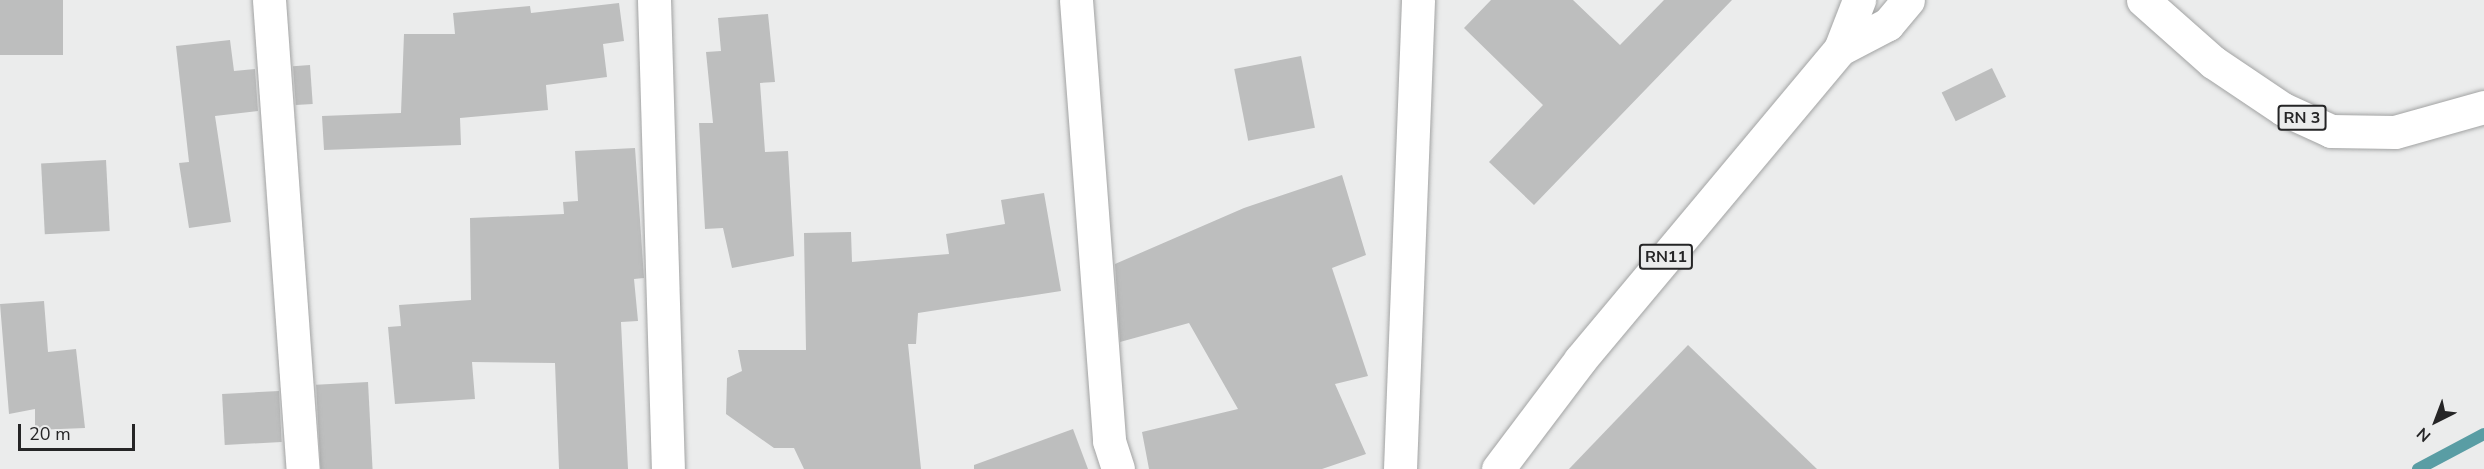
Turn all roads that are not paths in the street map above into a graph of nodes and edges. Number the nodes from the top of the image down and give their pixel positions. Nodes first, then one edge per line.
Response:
1 (269, 0) edge
2 (654, 0) edge
3 (1076, 0) edge
4 (1418, 0) edge
5 (1859, 0) edge
6 (1908, 0) edge
7 (2147, 2) edge
8 (1840, 49) junction
9 (2484, 107) edge
10 (303, 469) edge
11 (668, 469) edge
12 (1118, 469) edge
13 (1400, 469) edge
14 (1498, 469) edge

1 - 10 main road
2 - 11 main road
3 - 12 main road
4 - 13 main road
5 - 8 main road, RN11
6 - 8 main road, RN11
7 - 9 main road, RN 3
8 - 14 main road, RN11

